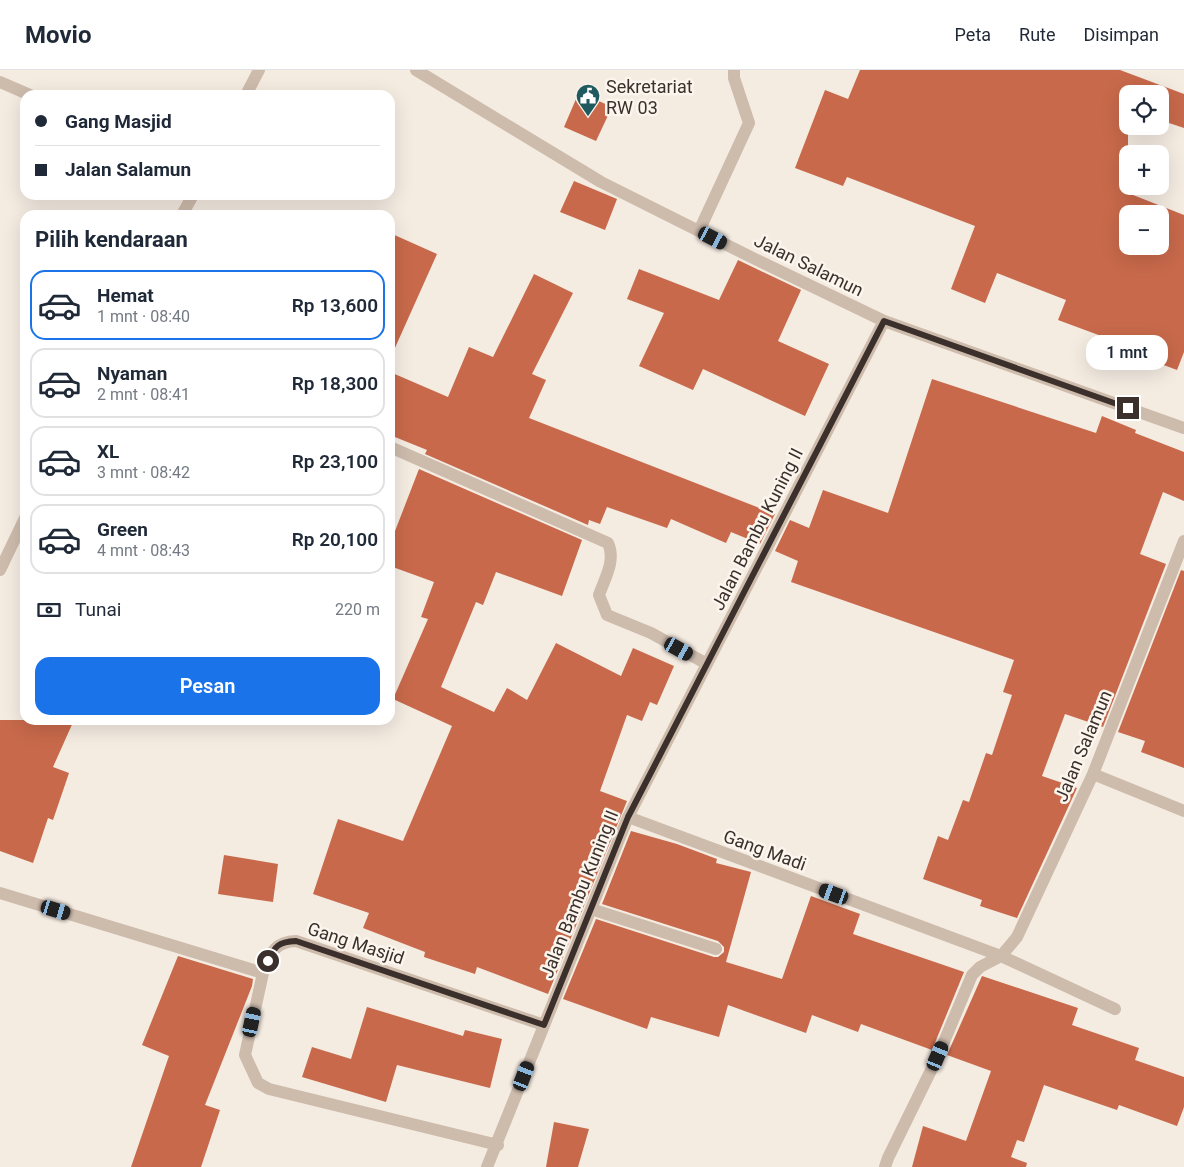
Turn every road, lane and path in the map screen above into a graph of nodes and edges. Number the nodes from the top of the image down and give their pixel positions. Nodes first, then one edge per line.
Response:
1 (259, 70) edge
2 (416, 70) edge
3 (734, 70) edge
4 (0, 82) edge
5 (249, 90) edge
6 (20, 91) edge
7 (699, 231) junction
8 (884, 321) junction
9 (1184, 428) edge
10 (395, 449) edge
11 (20, 528) edge
12 (1184, 541) edge
13 (0, 570) edge
14 (707, 664) junction
15 (1093, 774) junction
16 (1184, 811) edge
17 (628, 817) junction
18 (0, 893) edge
19 (591, 909) junction
20 (716, 949) dead end
21 (1001, 956) junction
22 (263, 973) junction
23 (1115, 1009) dead end
24 (544, 1025) junction
25 (498, 1145) junction
26 (487, 1167) edge
27 (885, 1167) edge

1 - 5 street
2 - 7 street, Jalan Salamun
3 - 7 street
4 - 6 street
7 - 8 street, Jalan Salamun
8 - 9 street, Jalan Salamun
8 - 14 street, Jalan Bambu Kuning II
10 - 14 street
11 - 13 street
12 - 15 street, Jalan Salamun
14 - 17 street, Jalan Bambu Kuning II
15 - 16 street
15 - 21 street, Jalan Salamun
17 - 19 street, Jalan Bambu Kuning II
17 - 21 street, Gang Madi
18 - 22 street
19 - 20 street
19 - 24 street, Jalan Bambu Kuning II
21 - 23 street, Gang Madi
21 - 27 street
22 - 24 street, Gang Masjid
22 - 25 street, Gang Masjid
24 - 25 street, Jalan Bambu Kuning II
25 - 26 street, Jalan Bambu Kuning II

